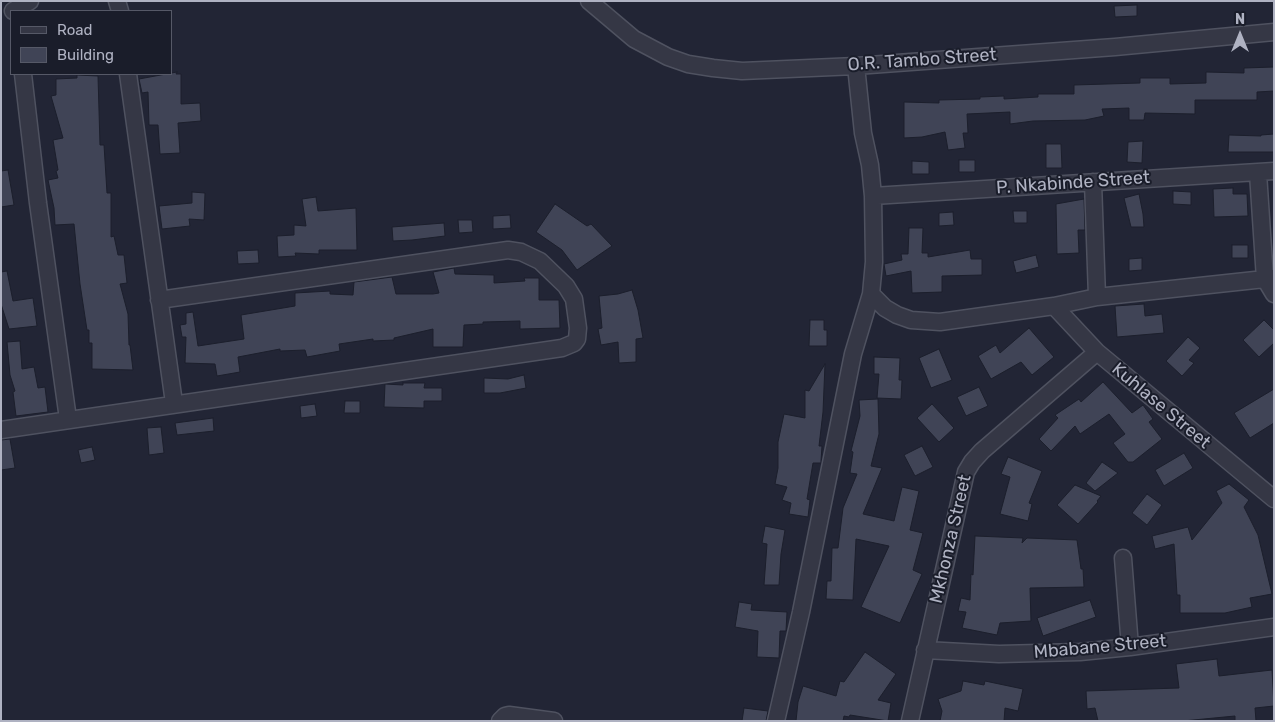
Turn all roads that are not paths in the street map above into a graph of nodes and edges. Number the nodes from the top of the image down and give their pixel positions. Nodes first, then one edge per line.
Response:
1 (30, 1) edge
2 (589, 1) edge
3 (14, 10) edge
4 (1274, 32) edge
5 (856, 66) junction
6 (23, 75) edge
7 (128, 75) edge
8 (1266, 172) edge
9 (1093, 182) junction
10 (873, 196) junction
11 (1270, 278) edge
12 (872, 294) junction
13 (1274, 294) edge
14 (1097, 298) junction
15 (159, 300) junction
16 (1054, 306) junction
17 (1097, 352) junction
18 (174, 403) junction
19 (68, 419) junction
20 (1, 430) edge
21 (1274, 499) edge
22 (1123, 558) dead end
23 (1274, 627) edge
24 (1130, 647) junction
25 (925, 650) junction
26 (500, 721) edge
27 (554, 721) edge
28 (776, 721) edge
29 (910, 721) edge

1 - 3 street
2 - 5 street, O.R. Tambo Street
4 - 5 street, O.R. Tambo Street
5 - 10 street
6 - 19 street
7 - 15 street
8 - 9 street, P. Nkabinde Street
8 - 11 street
9 - 10 street, P. Nkabinde Street
9 - 14 street
10 - 12 street
11 - 13 street
11 - 14 street
12 - 16 street
12 - 28 street
14 - 16 street
15 - 18 street
15 - 18 street
16 - 17 street, Kuhlase Street
17 - 21 street, Kuhlase Street
17 - 25 street, Mkhonza Street
18 - 19 street
19 - 20 street
22 - 24 street
23 - 24 street, Mbabane Street
24 - 25 street, Mbabane Street
25 - 29 street, Mkhonza Street
26 - 27 street

